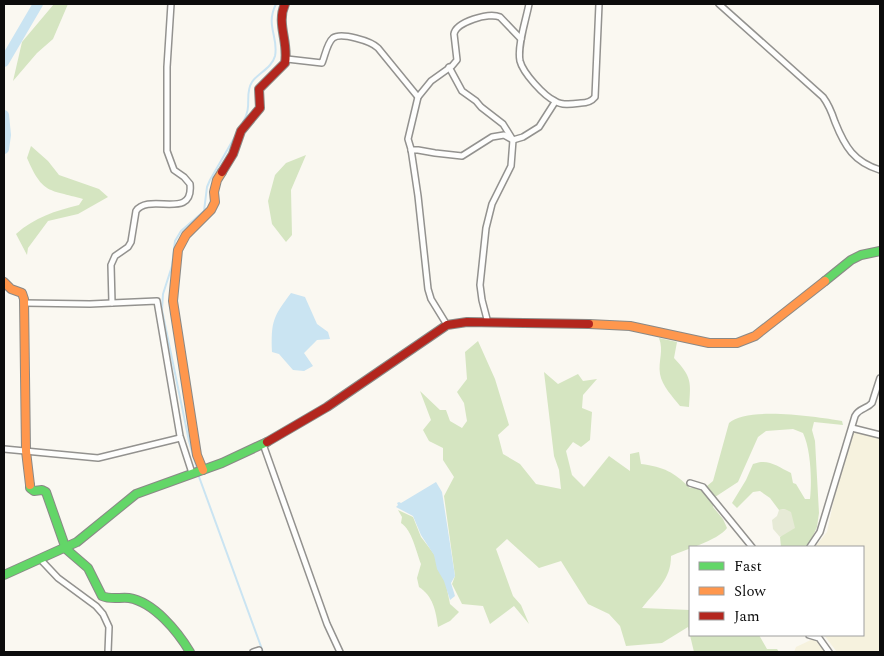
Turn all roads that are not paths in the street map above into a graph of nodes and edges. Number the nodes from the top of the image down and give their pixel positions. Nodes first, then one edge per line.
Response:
1 (171, 4) edge
2 (285, 4) edge
3 (529, 4) edge
4 (599, 4) edge
5 (719, 4) edge
6 (521, 39) junction
7 (287, 59) junction
8 (449, 67) junction
9 (418, 97) junction
10 (555, 102) junction
11 (513, 140) junction
12 (411, 150) junction
13 (880, 170) edge
14 (880, 251) edge
15 (4, 282) edge
16 (24, 303) junction
17 (112, 303) junction
18 (488, 322) junction
19 (447, 325) junction
20 (880, 378) edge
21 (852, 428) junction
22 (880, 435) edge
23 (180, 438) junction
24 (264, 444) junction
25 (4, 449) edge
26 (26, 450) junction
27 (203, 470) junction
28 (192, 473) junction
29 (690, 483) dead end
30 (751, 546) edge
31 (811, 546) edge
32 (66, 549) junction
33 (40, 560) junction
34 (4, 575) edge
35 (812, 636) edge
36 (108, 652) edge
37 (190, 652) edge
38 (340, 652) edge
39 (829, 652) edge

1 - 17 street
2 - 7 street
3 - 6 street
4 - 10 street
5 - 13 street
6 - 8 street
6 - 10 street
7 - 9 street
7 - 27 street
8 - 9 street
8 - 11 street
9 - 12 street
10 - 11 street
11 - 12 street
11 - 18 street
12 - 19 street
14 - 18 street
15 - 16 street
16 - 17 street
16 - 26 street
17 - 23 street
18 - 19 street
19 - 24 street
20 - 21 street
21 - 22 street
21 - 31 street
23 - 26 street
23 - 28 street
24 - 27 street
24 - 38 street
25 - 26 street
26 - 32 street
27 - 28 street
28 - 32 street
29 - 30 street
32 - 33 street
32 - 37 street
33 - 34 street
33 - 36 street
35 - 39 street

